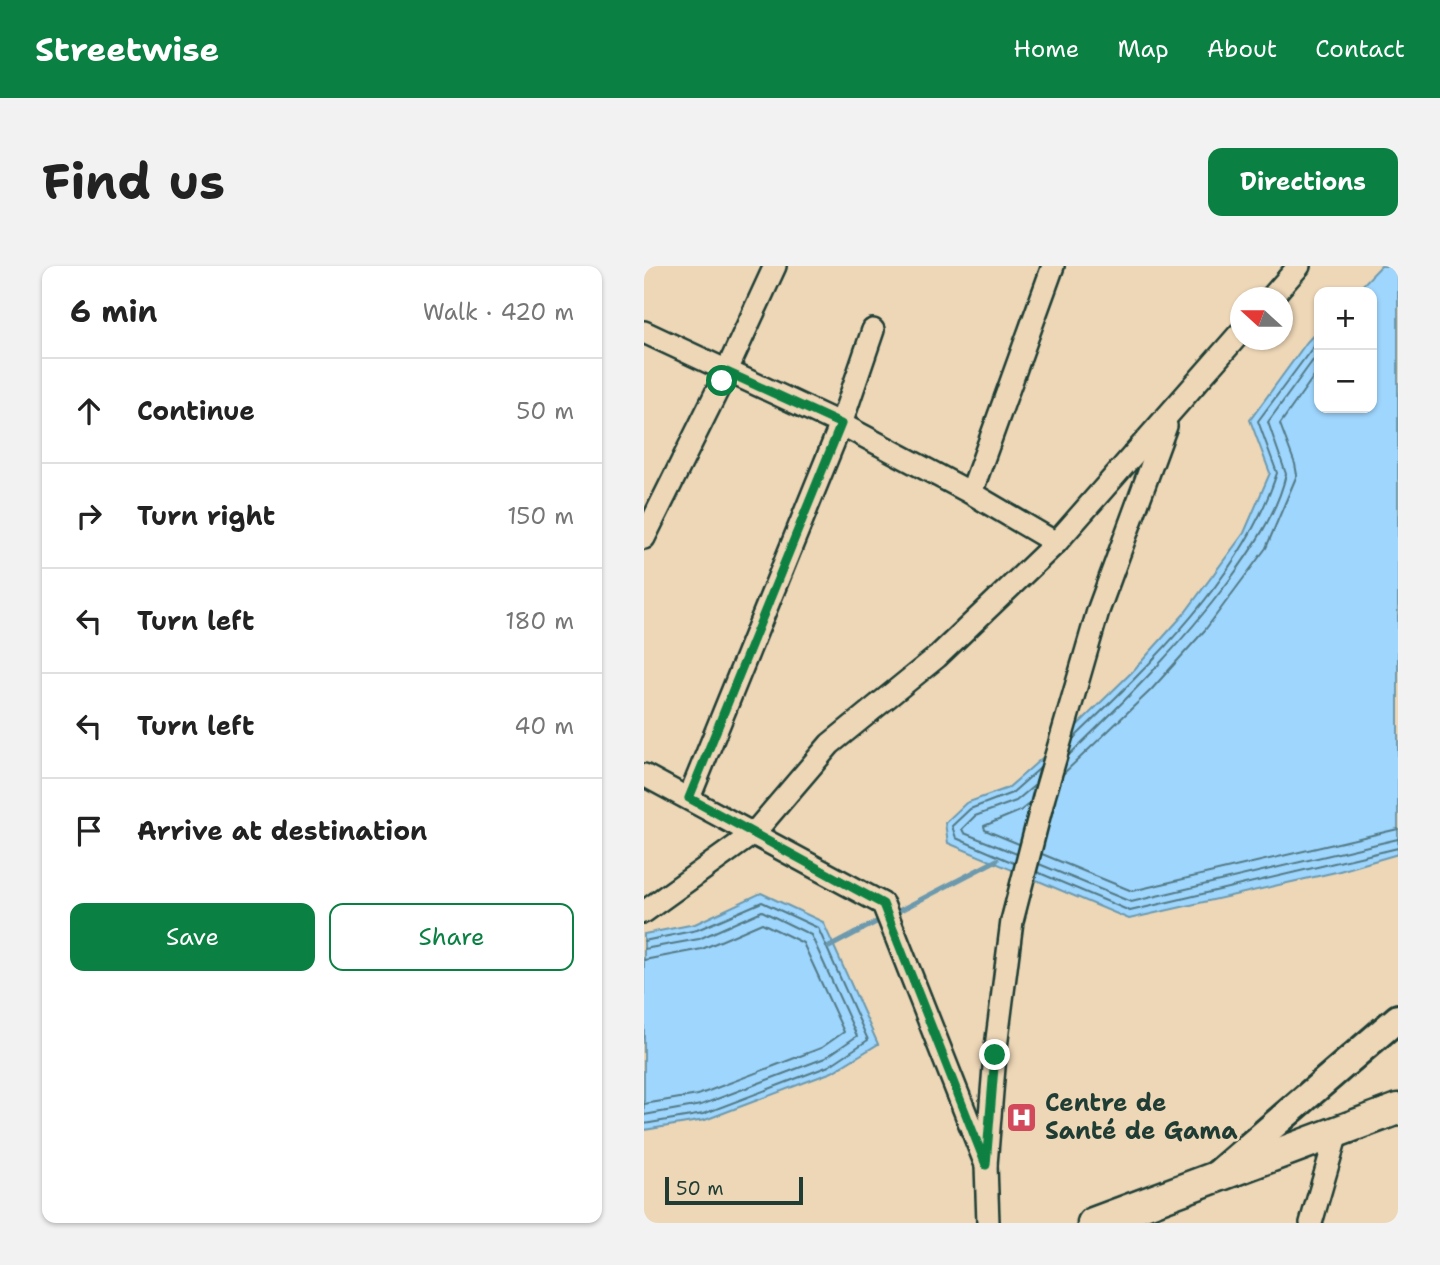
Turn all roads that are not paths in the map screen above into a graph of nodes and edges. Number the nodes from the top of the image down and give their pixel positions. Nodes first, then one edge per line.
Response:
1 (775, 266) edge
2 (1053, 266) edge
3 (1299, 266) edge
4 (1281, 287) edge
5 (873, 330) dead end
6 (644, 332) edge
7 (1230, 345) edge
8 (727, 372) junction
9 (1170, 413) junction
10 (841, 424) junction
11 (971, 494) junction
12 (644, 538) edge
13 (1056, 543) junction
14 (644, 775) edge
15 (689, 798) junction
16 (754, 833) junction
17 (644, 912) edge
18 (1398, 1017) edge
19 (1398, 1109) edge
20 (1337, 1133) junction
21 (986, 1165) junction
22 (1210, 1180) junction
23 (988, 1223) edge
24 (1093, 1223) edge
25 (1311, 1223) edge

1 - 8 street
2 - 11 street
3 - 4 street
5 - 10 street
6 - 8 street
7 - 9 street
8 - 10 street
8 - 12 street
9 - 13 street
9 - 21 street
10 - 11 street
10 - 15 street
11 - 13 street
13 - 16 street
14 - 15 street
15 - 16 street
16 - 17 street
16 - 21 street
18 - 22 street
19 - 20 main road
20 - 22 main road
20 - 25 street
21 - 23 street
22 - 24 main road

